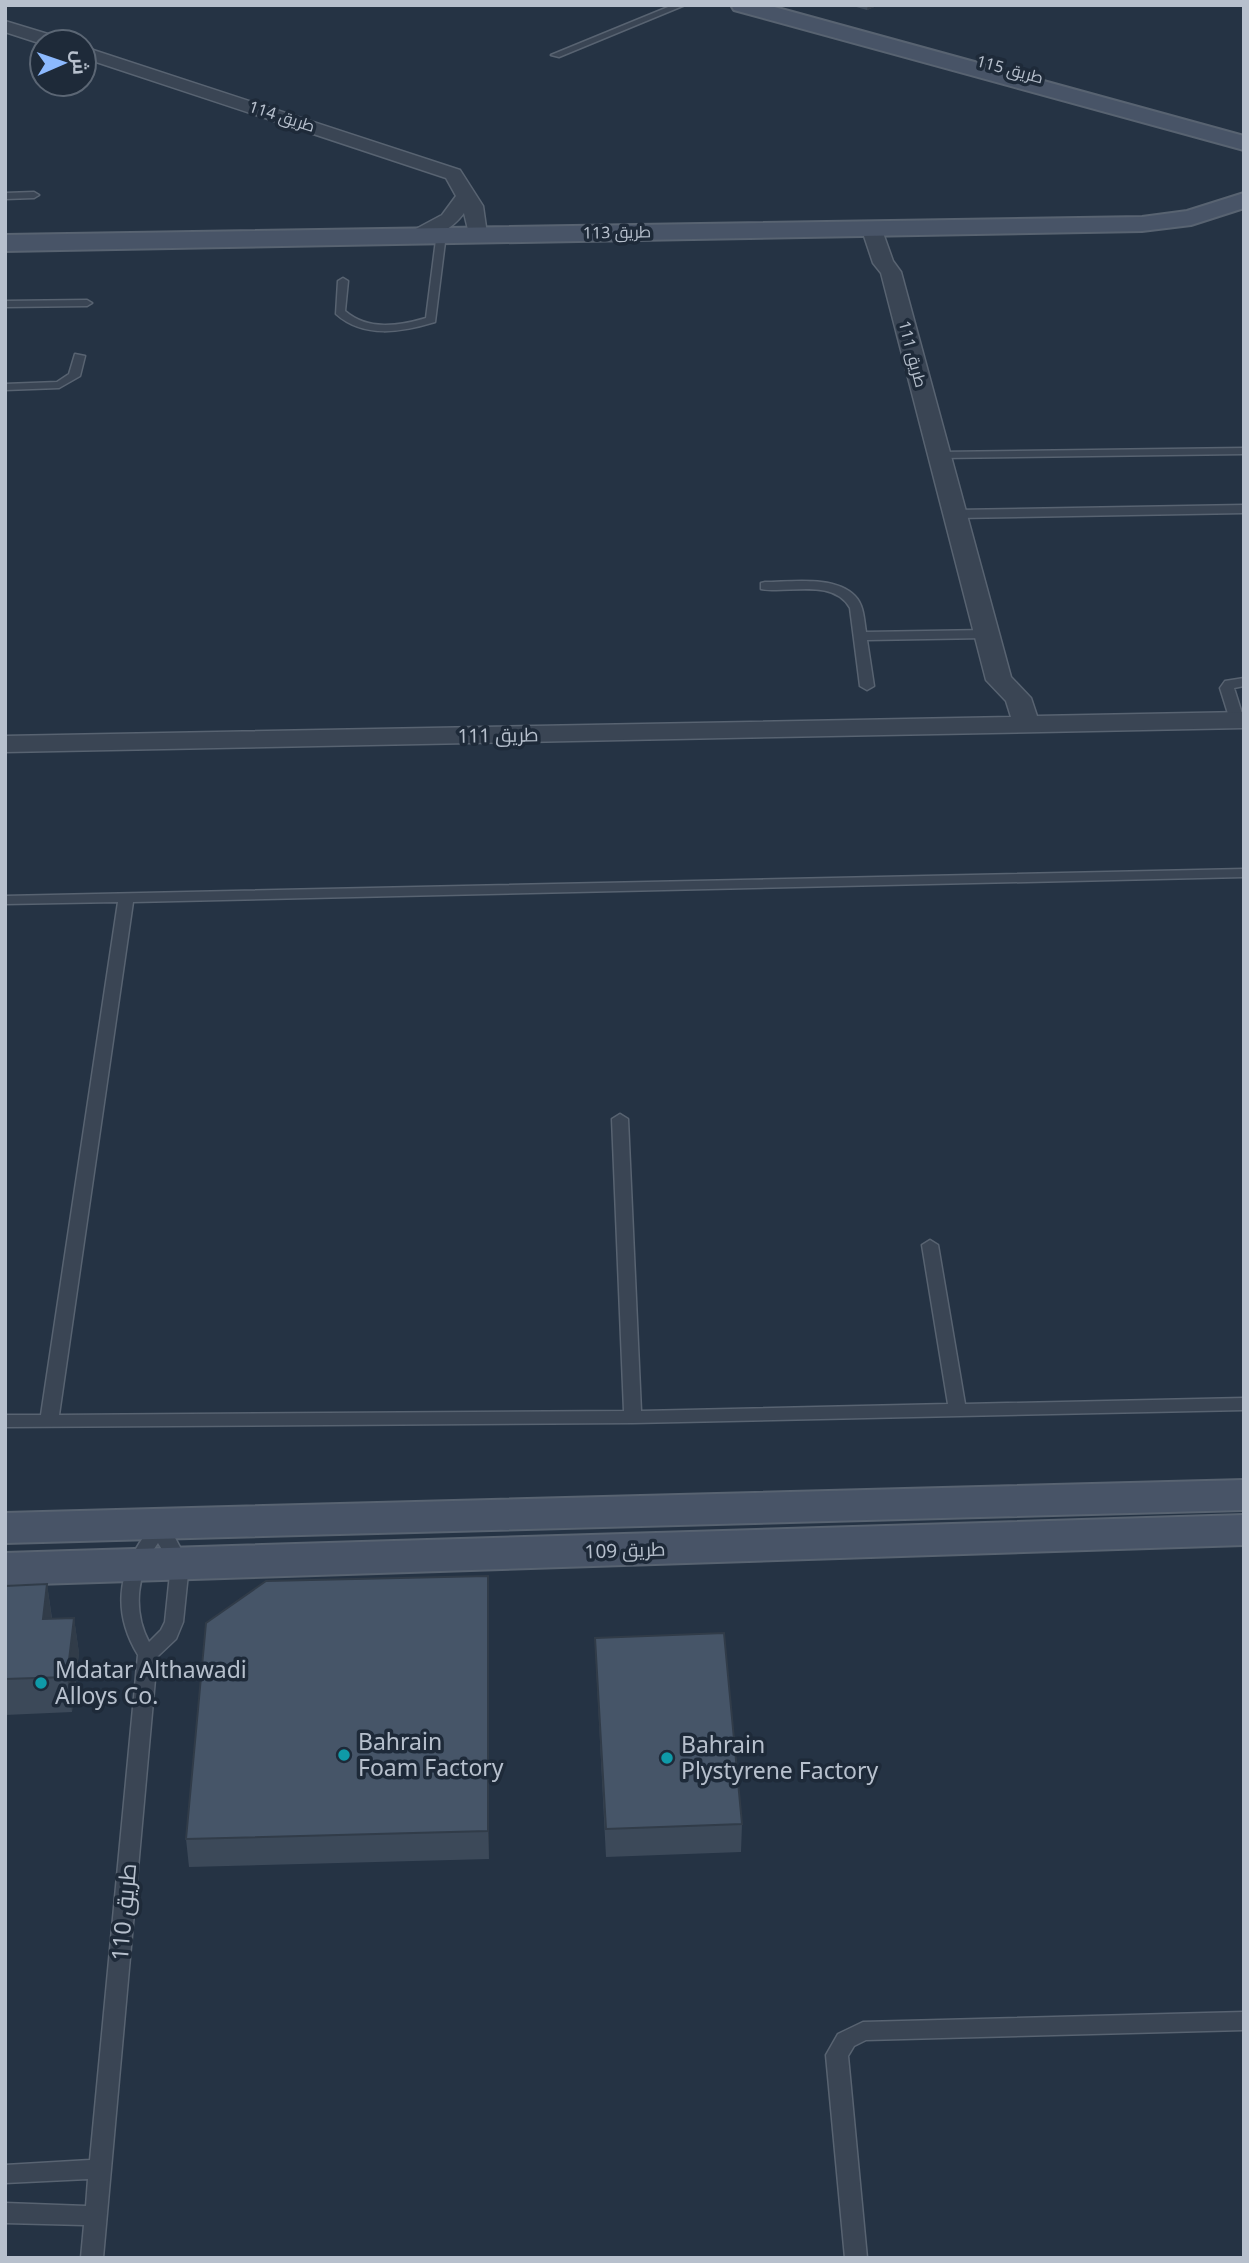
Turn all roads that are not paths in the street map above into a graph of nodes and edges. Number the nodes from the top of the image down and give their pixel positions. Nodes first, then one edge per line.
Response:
1 (681, 5) edge
2 (742, 5) edge
3 (777, 5) edge
4 (5, 26) edge
5 (28, 33) edge
6 (556, 55) dead end
7 (98, 56) edge
8 (1242, 145) edge
9 (34, 195) dead end
10 (5, 196) edge
11 (465, 198) junction
12 (1238, 198) edge
13 (883, 230) junction
14 (431, 234) junction
15 (477, 234) junction
16 (5, 243) edge
17 (343, 281) dead end
18 (87, 303) dead end
19 (5, 304) edge
20 (79, 356) dead end
21 (5, 387) edge
22 (1244, 451) edge
23 (940, 455) junction
24 (1244, 509) edge
25 (956, 514) junction
26 (765, 586) dead end
27 (987, 634) junction
28 (860, 636) junction
29 (999, 680) junction
30 (1244, 682) edge
31 (867, 686) dead end
32 (1240, 720) edge
33 (1027, 724) junction
34 (991, 725) junction
35 (5, 744) edge
36 (1244, 873) edge
37 (126, 898) junction
38 (5, 900) edge
39 (620, 1119) dead end
40 (930, 1245) dead end
41 (1244, 1404) edge
42 (957, 1409) junction
43 (633, 1417) junction
44 (49, 1420) junction
45 (5, 1421) edge
46 (1244, 1495) edge
47 (5, 1528) edge
48 (1244, 1530) edge
49 (157, 1542) junction
50 (5, 1569) edge
51 (148, 1655) junction
52 (1244, 2021) edge
53 (101, 2169) junction
54 (5, 2174) edge
55 (5, 2213) edge
56 (96, 2216) junction
57 (92, 2258) edge
58 (856, 2258) edge

1 - 6 lane
2 - 8 street, طريق 115
3 - 8 street, طريق 115
4 - 5 street
7 - 11 street, طريق 114
9 - 10 lane
11 - 14 street
11 - 15 street, طريق 114
12 - 13 street, طريق 113
13 - 15 street, طريق 113
13 - 23 street, طريق 111
14 - 15 street, طريق 113
14 - 16 street, طريق 113
14 - 17 lane
18 - 19 lane
20 - 21 lane
22 - 23 lane
23 - 25 street, طريق 111
24 - 25 lane
25 - 27 street, طريق 111
26 - 28 lane
27 - 28 lane
27 - 29 street, طريق 111
28 - 31 lane
29 - 33 street, طريق 111
29 - 34 street
30 - 32 lane
32 - 33 street, طريق 111
33 - 34 street, طريق 111
34 - 35 street, طريق 111
36 - 37 lane
37 - 38 lane
37 - 44 lane
39 - 43 lane
40 - 42 lane
41 - 42 lane
42 - 43 lane
43 - 44 lane
44 - 45 lane
46 - 49 street, طريق 109
47 - 49 street, طريق 109
48 - 49 street, طريق 109
49 - 50 street, طريق 109
49 - 51 lane
49 - 51 lane
51 - 53 lane, طريق 110
52 - 58 lane
53 - 54 lane
53 - 56 lane, طريق 110
55 - 56 lane
56 - 57 lane, طريق 110

